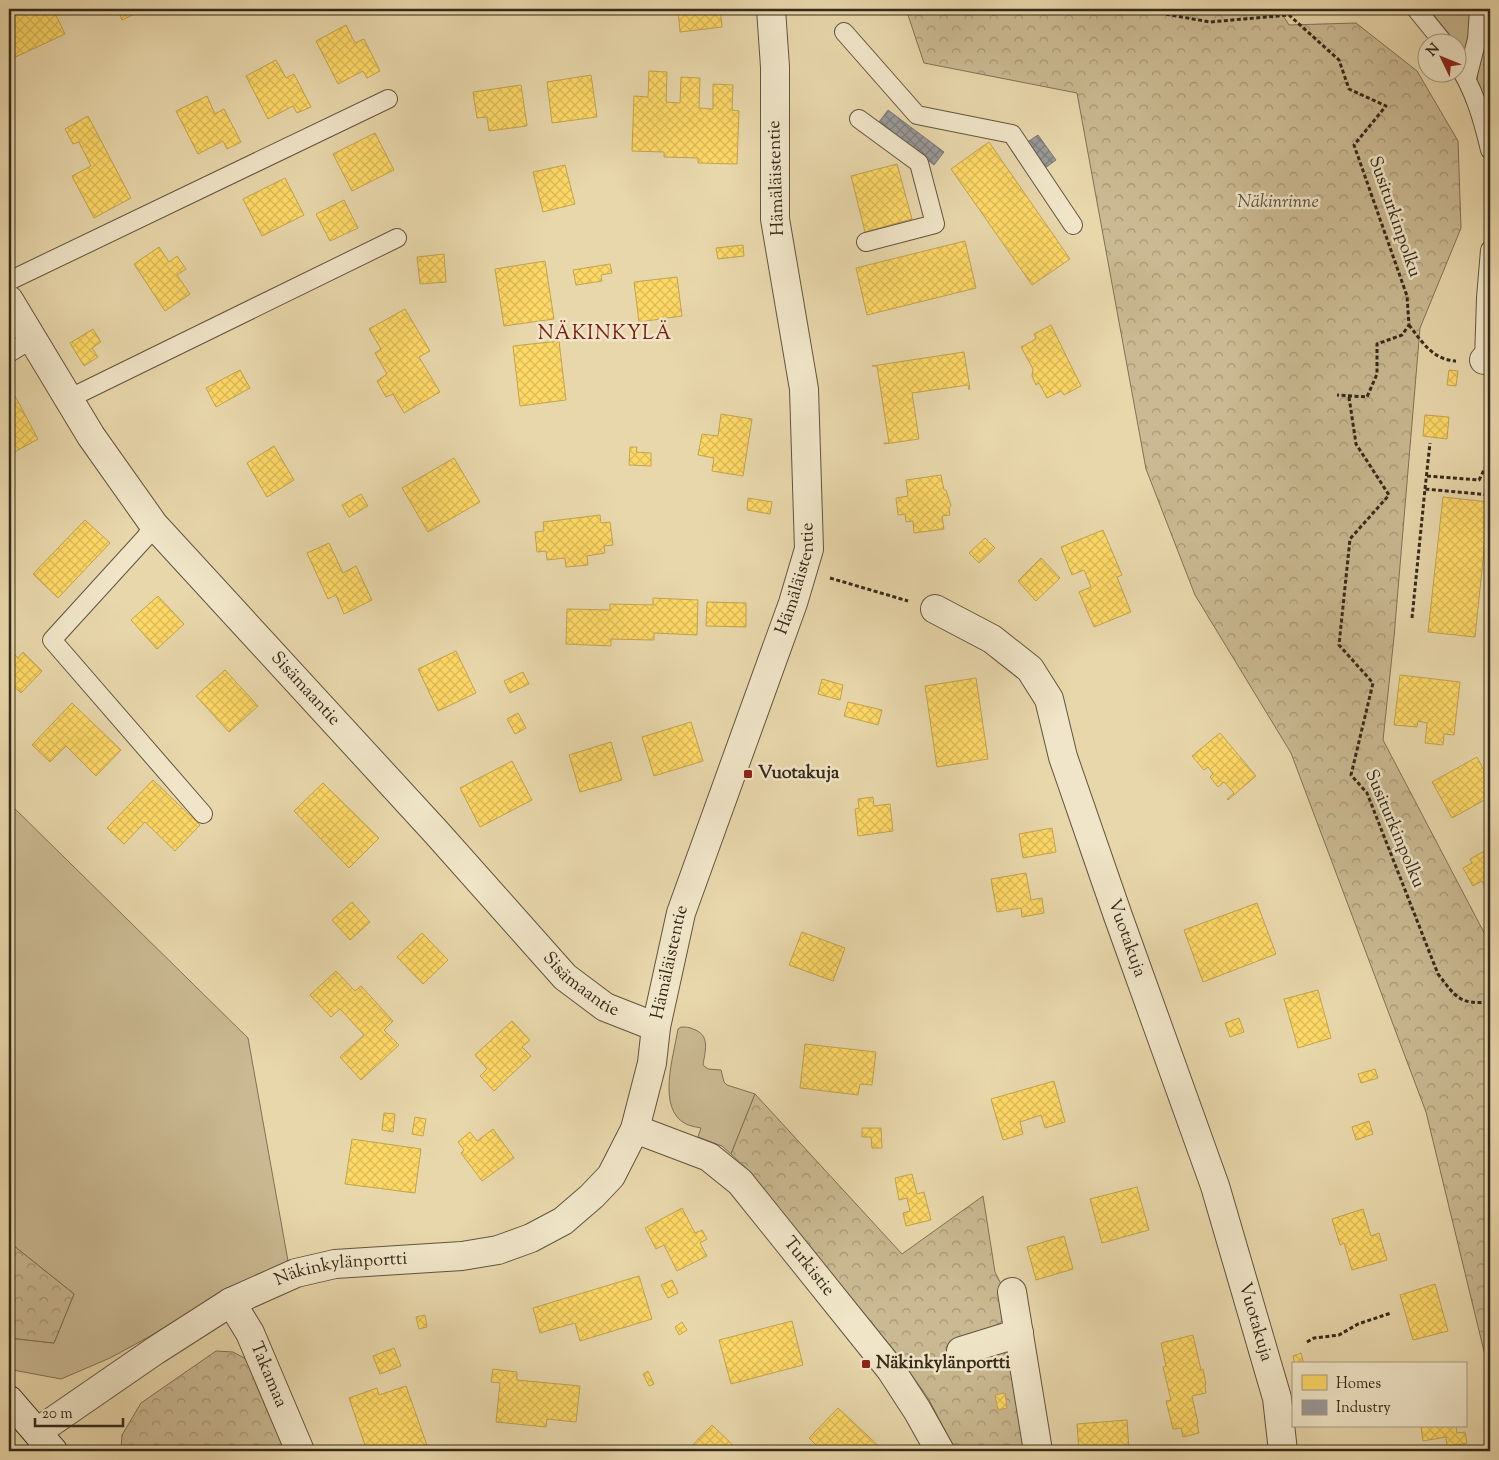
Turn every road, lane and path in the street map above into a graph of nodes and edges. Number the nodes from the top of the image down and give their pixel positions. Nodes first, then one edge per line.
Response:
1 (771, 9) edge
2 (1167, 9) edge
3 (1416, 9) edge
4 (1480, 9) edge
5 (844, 32) dead end
6 (1435, 32) edge
7 (1467, 78) joint
8 (388, 98) dead end
9 (859, 119) dead end
10 (1490, 150) edge
11 (1073, 225) dead end
12 (397, 238) dead end
13 (866, 242) dead end
14 (1490, 250) edge
15 (9, 281) edge
16 (9, 300) edge
17 (1409, 325) junction
18 (32, 339) junction
19 (9, 353) edge
20 (1487, 360) edge
21 (1337, 395) dead end
22 (1349, 397) junction
23 (68, 399) junction
24 (1430, 442) dead end
25 (1486, 466) dead end
26 (1426, 476) junction
27 (1425, 489) junction
28 (1490, 495) edge
29 (154, 525) junction
30 (802, 573) junction
31 (935, 609) joint
32 (1412, 618) dead end
33 (203, 814) dead end
34 (1490, 1002) edge
35 (656, 1028) junction
36 (635, 1129) junction
37 (1012, 1292) dead end
38 (231, 1302) junction
39 (1391, 1313) dead end
40 (1019, 1333) junction
41 (1307, 1342) dead end
42 (961, 1351) dead end
43 (9, 1400) edge
44 (45, 1442) edge
45 (300, 1451) edge
46 (940, 1451) edge
47 (1038, 1451) edge
48 (1283, 1451) edge

1 - 30 street, Hämäläistentie
2 - 17 path, Susiturkinpolku
3 - 6 lane
4 - 7 lane
5 - 11 lane
7 - 10 lane
8 - 15 lane
9 - 13 lane
12 - 23 lane
14 - 20 lane
16 - 18 street, Sisämaantie
17 - 20 path
17 - 22 path
18 - 19 lane
18 - 23 street, Sisämaantie
21 - 22 path
22 - 34 path, Susiturkinpolku
23 - 29 street, Sisämaantie
24 - 26 path
25 - 26 path
26 - 27 path
27 - 28 path
27 - 32 path
29 - 33 lane
29 - 35 street, Sisämaantie
30 - 31 path
30 - 35 street, Hämäläistentie
31 - 48 street, Vuotakuja
35 - 36 street, Hämäläistentie
36 - 38 street, Näkinkylänportti
36 - 46 street, Turkistie
37 - 40 street
38 - 44 street, Näkinkylänportti
38 - 45 street, Takamaa
39 - 41 path
40 - 42 street
40 - 47 street
43 - 44 street

